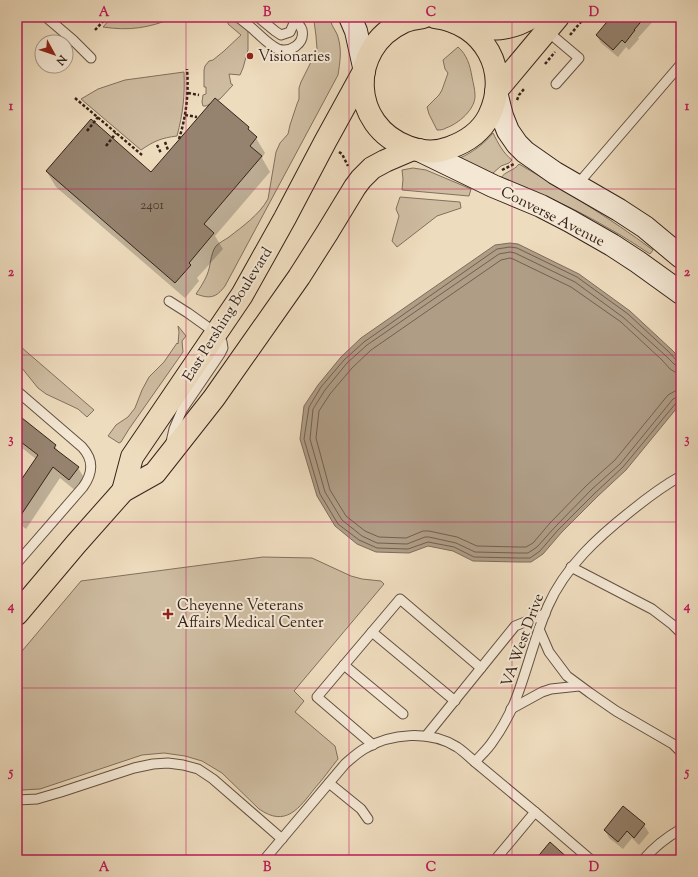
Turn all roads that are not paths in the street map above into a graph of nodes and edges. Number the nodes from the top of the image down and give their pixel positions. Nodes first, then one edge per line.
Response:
1 (46, 17) edge
2 (238, 17) edge
3 (258, 17) edge
4 (293, 17) edge
5 (350, 17) edge
6 (435, 17) edge
7 (406, 19) edge
8 (464, 24) edge
9 (550, 27) edge
10 (90, 58) dead end
11 (681, 64) edge
12 (364, 69) junction
13 (556, 84) dead end
14 (496, 91) junction
15 (416, 150) junction
16 (577, 185) junction
17 (681, 257) edge
18 (681, 293) edge
19 (168, 301) dead end
20 (216, 333) junction
21 (17, 391) edge
22 (169, 455) junction
23 (681, 476) edge
24 (123, 491) junction
25 (17, 563) edge
26 (571, 567) junction
27 (17, 614) edge
28 (545, 614) junction
29 (539, 629) junction
30 (372, 632) junction
31 (681, 633) edge
32 (344, 665) junction
33 (481, 668) junction
34 (579, 686) junction
35 (455, 701) junction
36 (511, 709) junction
37 (403, 714) dead end
38 (426, 736) junction
39 (373, 745) junction
40 (681, 752) edge
41 (476, 762) junction
42 (329, 783) junction
43 (17, 800) edge
44 (535, 812) junction
45 (368, 819) dead end
46 (681, 829) edge
47 (282, 839) junction
48 (264, 860) edge
49 (494, 860) edge
50 (591, 860) edge
51 (643, 860) edge

1 - 10 lane
2 - 4 lane
3 - 4 lane
5 - 12 main road
6 - 8 main road, East Pershing Boulevard
7 - 12 main road, East Pershing Boulevard
8 - 9 main road, East Pershing Boulevard
8 - 14 main road, East Pershing Boulevard
9 - 13 lane
9 - 14 main road, East Pershing Boulevard
11 - 16 lane
12 - 15 main road, East Pershing Boulevard
12 - 20 main road, East Pershing Boulevard
14 - 15 main road, East Pershing Boulevard
14 - 16 main road
15 - 18 main road, Converse Avenue
15 - 22 main road, East Pershing Boulevard
16 - 17 main road
19 - 20 lane
20 - 22 lane
20 - 24 main road, East Pershing Boulevard
21 - 25 lane
22 - 24 main road, East Pershing Boulevard
23 - 26 lane, VA West Drive
24 - 27 main road, East Pershing Boulevard
26 - 28 lane, VA West Drive
26 - 31 lane
28 - 29 lane, VA West Drive
28 - 33 lane
29 - 34 lane
29 - 36 lane, VA West Drive
30 - 32 lane
30 - 33 lane
30 - 35 lane
32 - 37 lane
32 - 39 lane
33 - 35 lane
34 - 36 lane
34 - 40 lane
35 - 38 lane
36 - 41 lane, VA West Drive
38 - 39 lane
38 - 41 lane
39 - 42 lane
41 - 44 lane
42 - 45 lane
42 - 47 lane
43 - 47 lane
44 - 49 lane
44 - 50 lane
46 - 51 lane
47 - 48 lane

